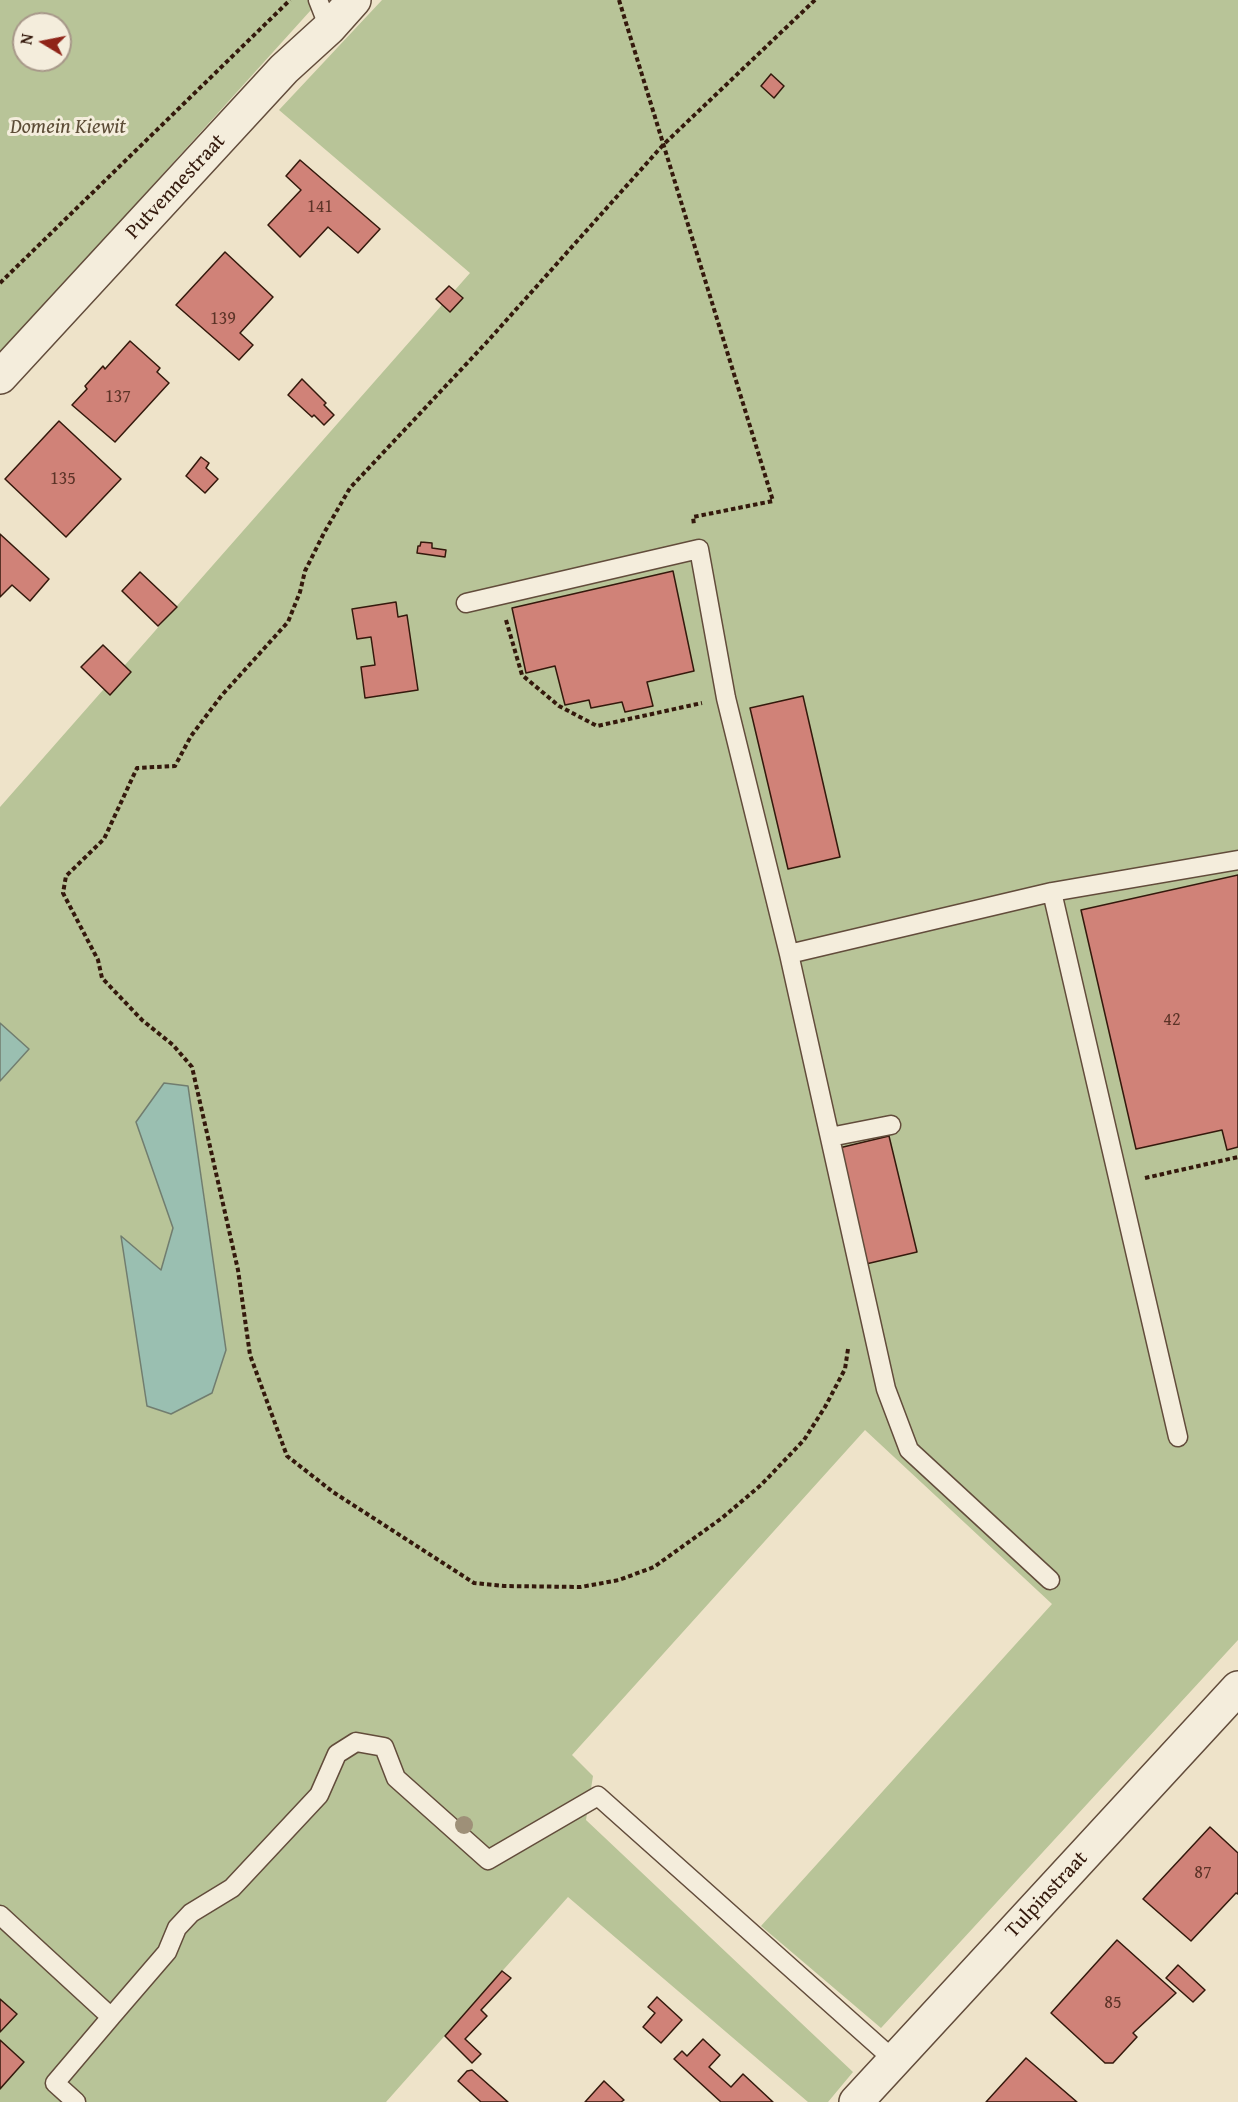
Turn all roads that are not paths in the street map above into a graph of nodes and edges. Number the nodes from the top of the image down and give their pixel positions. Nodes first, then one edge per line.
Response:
1 (354, 0) edge
2 (324, 14) edge
3 (0, 377) edge
4 (466, 603) dead end
5 (1238, 860) edge
6 (1052, 892) junction
7 (789, 954) junction
8 (891, 1125) dead end
9 (830, 1137) junction
10 (1178, 1437) dead end
11 (1050, 1580) dead end
12 (1238, 1688) edge
13 (0, 1914) edge
14 (111, 2016) junction
15 (894, 2060) junction
16 (76, 2102) edge
17 (856, 2102) edge

1 - 2 street, Putvennestraat
2 - 3 street, Putvennestraat
4 - 7 lane
5 - 6 lane
6 - 7 lane
6 - 10 lane
7 - 9 lane
8 - 9 lane
9 - 11 lane
12 - 15 street, Tulpinstraat
13 - 14 lane
14 - 15 lane
14 - 16 lane
15 - 17 street, Tulpinstraat

